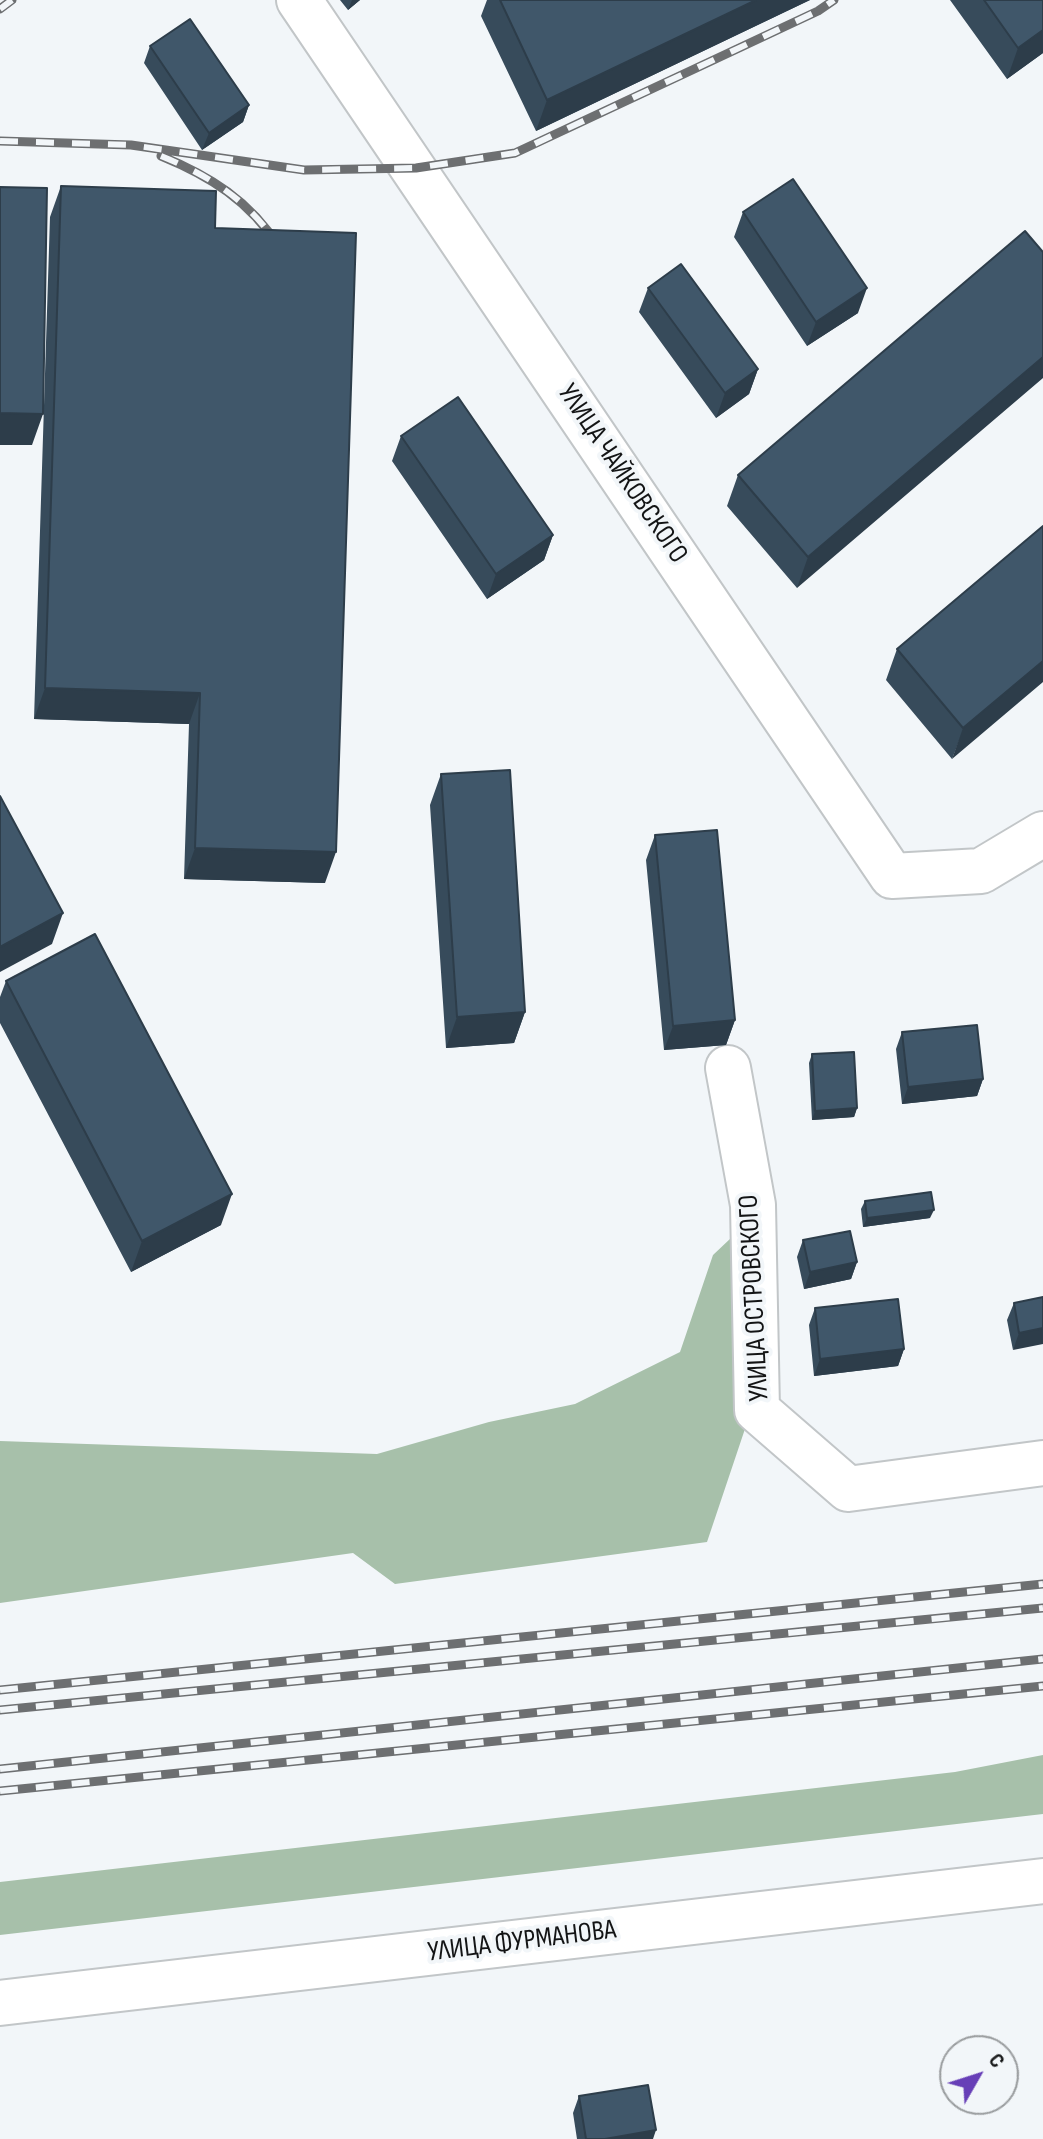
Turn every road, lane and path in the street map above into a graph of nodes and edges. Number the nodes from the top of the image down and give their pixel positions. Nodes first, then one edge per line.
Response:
1 (299, 0) edge
2 (1043, 834) edge
3 (728, 1068) dead end
4 (1043, 1463) edge
5 (1043, 1881) edge
6 (0, 2003) edge

1 - 2 street, УЛИЦА ЧАЙКОВСКОГО
3 - 4 street, УЛИЦА ОСТРОВСКОГО
5 - 6 street, УЛИЦА ФУРМАНОВА

